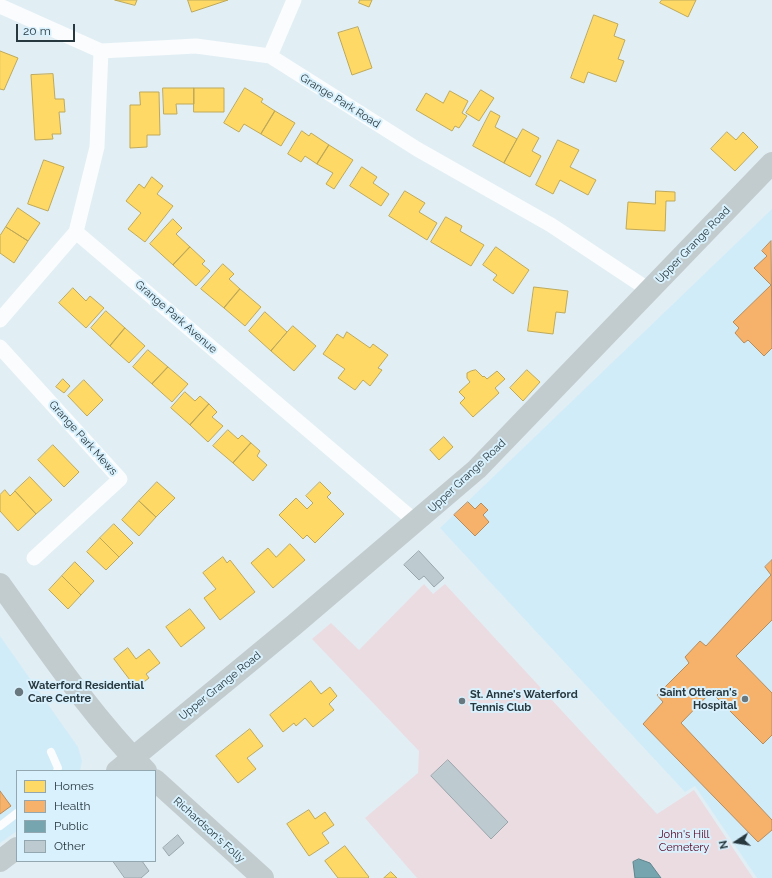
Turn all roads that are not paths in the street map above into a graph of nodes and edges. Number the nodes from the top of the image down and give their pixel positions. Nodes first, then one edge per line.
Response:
1 (294, 0) edge
2 (0, 6) edge
3 (101, 51) junction
4 (270, 56) junction
5 (772, 163) edge
6 (76, 232) junction
7 (649, 290) junction
8 (0, 320) edge
9 (0, 347) edge
10 (416, 522) junction
11 (34, 558) dead end
12 (0, 584) edge
13 (50, 752) dead end
14 (132, 767) edge
15 (57, 770) edge
16 (156, 781) edge
17 (16, 814) edge
18 (0, 826) edge
19 (16, 849) edge
20 (0, 861) edge
21 (263, 878) edge

1 - 4 street
2 - 3 street, Grange Park Road
3 - 4 street, Grange Park Road
3 - 6 street
4 - 7 street, Grange Park Road
5 - 7 street, Upper Grange Road
6 - 8 street
6 - 10 street, Grange Park Avenue
7 - 10 street, Upper Grange Road
9 - 11 street, Grange Park Mews
10 - 14 street, Upper Grange Road
12 - 14 street
13 - 15 lane
16 - 21 street, Richardson's Folly
17 - 18 lane
19 - 20 street

